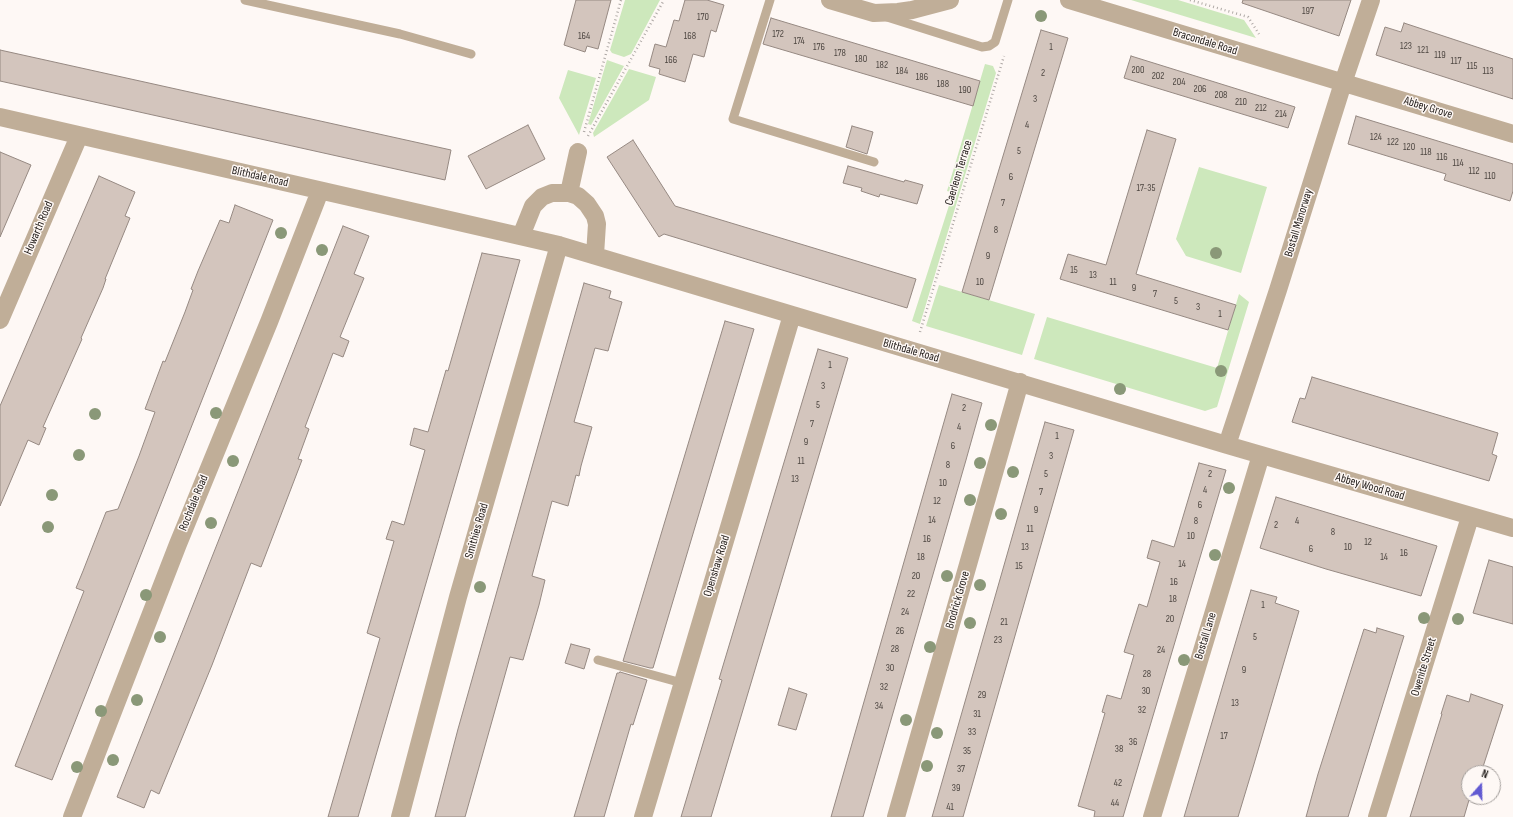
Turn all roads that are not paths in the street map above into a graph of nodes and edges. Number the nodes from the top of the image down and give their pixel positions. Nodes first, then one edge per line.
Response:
1 (245, 0) edge
2 (770, 0) edge
3 (830, 0) edge
4 (950, 0) edge
5 (1008, 0) edge
6 (1069, 0) edge
7 (1371, 0) edge
8 (874, 13) junction
9 (471, 54) dead end
10 (1342, 83) junction
11 (0, 118) edge
12 (1513, 134) edge
13 (79, 136) junction
14 (578, 152) dead end
15 (874, 162) dead end
16 (320, 191) junction
17 (570, 193) junction
18 (521, 236) junction
19 (559, 245) junction
20 (594, 255) junction
21 (792, 315) junction
22 (0, 320) edge
23 (1020, 382) junction
24 (1227, 445) junction
25 (1261, 455) junction
26 (1470, 517) junction
27 (1513, 528) edge
28 (598, 660) dead end
29 (682, 684) junction
30 (72, 817) edge
31 (400, 817) edge
32 (643, 817) edge
33 (896, 817) edge
34 (1152, 817) edge
35 (1377, 817) edge

1 - 9 lane
2 - 15 lane
3 - 8 street
4 - 8 street
5 - 8 lane
6 - 10 street, Bracondale Road
7 - 10 street, Bostall Manorway
10 - 12 street, Abbey Grove
10 - 24 street, Bostall Manorway
11 - 13 street, Blithdale Road
13 - 16 street, Blithdale Road
13 - 22 street, Howarth Road
14 - 17 street
16 - 18 street, Blithdale Road
16 - 30 street, Rochdale Road
17 - 18 street
17 - 20 street
18 - 19 street, Blithdale Road
19 - 20 street, Blithdale Road
19 - 31 street, Smithies Road
20 - 21 street, Blithdale Road
21 - 23 street, Blithdale Road
21 - 29 street, Openshaw Road
23 - 24 street, Blithdale Road
23 - 33 street, Brodrick Grove
24 - 25 street, Abbey Wood Road
25 - 26 street, Abbey Wood Road
25 - 34 street, Bostall Lane
26 - 27 street, Abbey Wood Road
26 - 35 street, Owenite Street
28 - 29 lane
29 - 32 street, Openshaw Road

